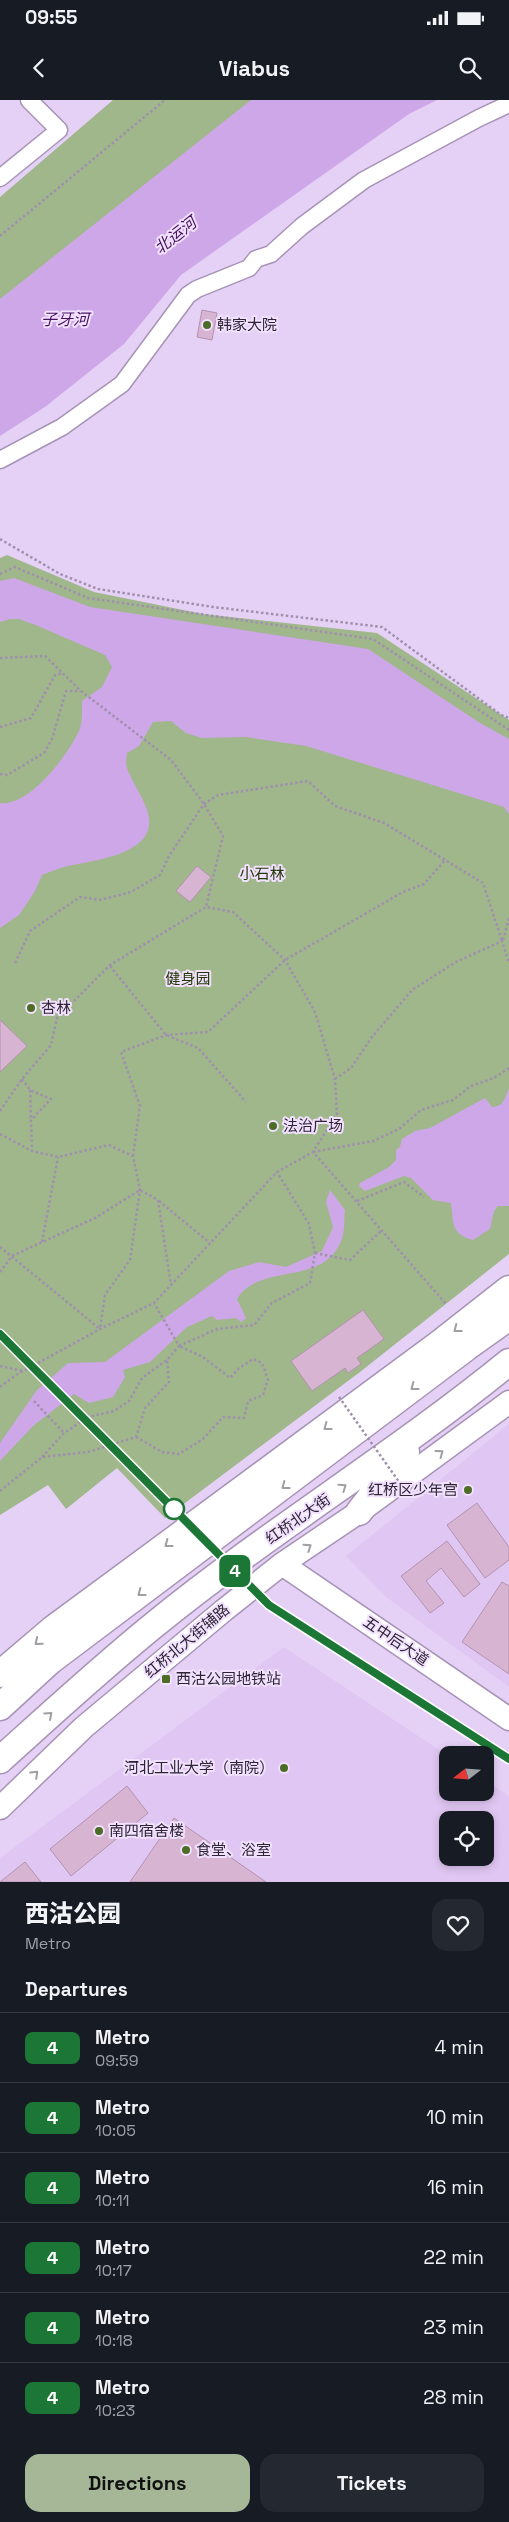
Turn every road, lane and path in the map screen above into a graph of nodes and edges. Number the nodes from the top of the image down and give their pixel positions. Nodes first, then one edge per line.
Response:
1 (29, 100) edge
2 (165, 100) edge
3 (509, 104) edge
4 (0, 178) edge
5 (0, 236) edge
6 (0, 460) edge
7 (0, 539) edge
8 (0, 574) edge
9 (0, 658) edge
10 (62, 673) junction
11 (81, 691) junction
12 (509, 718) edge
13 (0, 727) edge
14 (509, 730) edge
15 (0, 774) edge
16 (204, 804) junction
17 (446, 859) junction
18 (206, 907) junction
19 (509, 918) edge
20 (502, 941) junction
21 (285, 960) junction
22 (15, 963) dead end
23 (509, 963) edge
24 (110, 965) junction
25 (166, 1035) junction
26 (509, 1068) edge
27 (22, 1079) junction
28 (334, 1079) junction
29 (30, 1090) junction
30 (246, 1102) dead end
31 (0, 1111) edge
32 (31, 1120) junction
33 (0, 1134) edge
34 (32, 1151) junction
35 (313, 1152) junction
36 (58, 1156) junction
37 (133, 1156) junction
38 (278, 1172) junction
39 (140, 1190) junction
40 (424, 1196) dead end
41 (158, 1200) junction
42 (357, 1201) junction
43 (382, 1230) junction
44 (42, 1242) junction
45 (210, 1243) junction
46 (0, 1247) edge
47 (315, 1253) junction
48 (12, 1256) junction
49 (0, 1272) edge
50 (170, 1285) junction
51 (509, 1288) edge
52 (154, 1303) junction
53 (446, 1304) dead end
54 (509, 1304) edge
55 (509, 1318) edge
56 (100, 1329) junction
57 (179, 1346) junction
58 (467, 1346) junction
59 (167, 1360) junction
60 (509, 1362) edge
61 (0, 1366) edge
62 (23, 1371) junction
63 (509, 1374) edge
64 (0, 1387) edge
65 (468, 1395) junction
66 (339, 1397) dead end
67 (34, 1401) dead end
68 (509, 1402) edge
69 (423, 1430) junction
70 (64, 1433) junction
71 (136, 1437) junction
72 (42, 1457) junction
73 (0, 1491) edge
74 (409, 1496) dead end
75 (359, 1512) junction
76 (282, 1564) junction
77 (0, 1674) edge
78 (0, 1706) edge
79 (509, 1719) edge
80 (0, 1760) edge
81 (0, 1808) edge

1 - 4 street
2 - 5 path
3 - 6 street
7 - 12 path
8 - 14 path
9 - 10 path
10 - 11 path
10 - 13 path
11 - 15 path
11 - 16 path
16 - 17 path
16 - 18 path
16 - 22 path
17 - 20 path
17 - 21 path
18 - 21 path
18 - 24 path
19 - 20 path
20 - 23 path
20 - 28 path
21 - 25 path
21 - 28 path
24 - 25 path
24 - 27 path
25 - 30 path
25 - 37 path
26 - 35 path
27 - 29 path
27 - 31 path
28 - 35 path
29 - 32 path
29 - 32 path
32 - 34 path
33 - 34 path
34 - 36 path
35 - 38 path
35 - 42 path
36 - 37 path
36 - 44 path
37 - 39 path
38 - 45 path
38 - 47 path
39 - 41 path
39 - 44 path
39 - 56 path
40 - 42 path
41 - 45 path
41 - 50 path
42 - 43 path
43 - 47 path
43 - 53 path
44 - 48 path
45 - 50 path
46 - 48 path
47 - 57 path
48 - 49 path
48 - 56 path
50 - 52 path
51 -> 77 main road
52 - 56 path
52 - 57 path
54 - 58 main road
55 - 58 main road
56 - 62 path
57 - 59 path
57 - 71 path
58 -> 78 main road
59 - 70 path
59 - 71 path
60 - 65 main road, 红桥北大街
61 - 62 path
62 - 64 path
63 - 65 main road
65 - 69 main road, 红桥北大街
66 - 74 path, bridge
67 - 70 path
75 -> 68 main road, 红桥北大街辅路
69 - 75 main road
80 -> 69 main road, 红桥北大街
70 - 72 path
71 - 72 path
72 - 73 path
76 -> 75 main road, 红桥北大街辅路
76 - 79 main road, 五中后大道
81 -> 76 main road, 红桥北大街辅路

